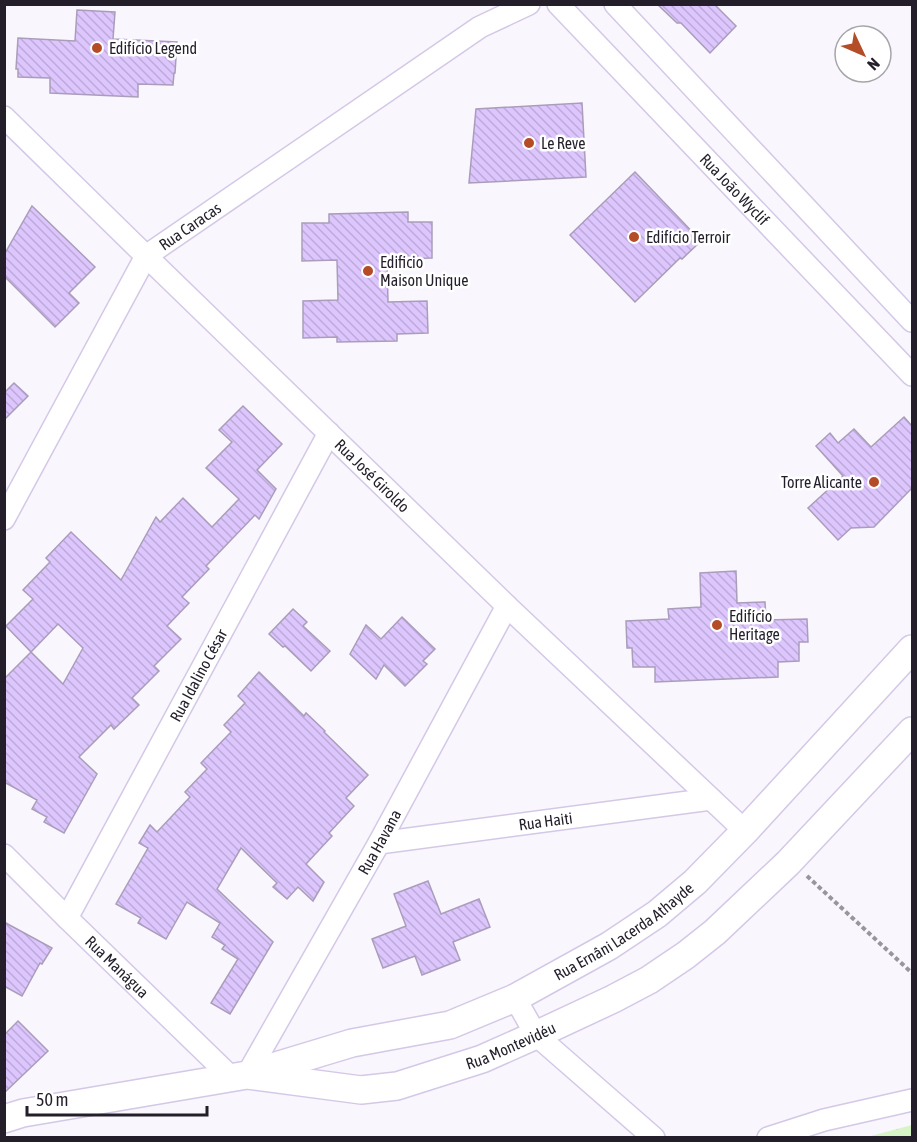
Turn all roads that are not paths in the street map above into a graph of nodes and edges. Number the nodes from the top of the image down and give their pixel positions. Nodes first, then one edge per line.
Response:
1 (495, 4) edge
2 (529, 4) edge
3 (558, 4) edge
4 (615, 4) edge
5 (480, 27) junction
6 (4, 117) edge
7 (146, 256) junction
8 (912, 321) edge
9 (912, 375) edge
10 (328, 433) junction
11 (4, 519) edge
12 (507, 606) junction
13 (912, 649) edge
14 (912, 730) edge
15 (711, 799) junction
16 (745, 831) junction
17 (379, 843) junction
18 (4, 855) edge
19 (68, 918) junction
20 (515, 998) junction
21 (536, 1035) junction
22 (239, 1077) junction
23 (912, 1100) edge
24 (4, 1119) edge
25 (654, 1137) edge
26 (768, 1137) edge

1 - 5 street, Rua Caracas
2 - 5 street, Rua Caracas
3 - 9 street, Rua João Wyclif
4 - 8 street
5 - 7 street, Rua Caracas
6 - 7 street, Rua José Giroldo
7 - 10 street, Rua José Giroldo
7 - 11 street, Rua Caracas
10 - 12 street, Rua José Giroldo
10 - 19 street, Rua Idalino César
12 - 15 street, Rua José Giroldo
12 - 17 street, Rua Havana
13 - 16 street, Rua Ernâni Lacerda Athayde
14 - 21 street, Rua Montevidéu
15 - 16 street, Rua José Giroldo
15 - 17 street, Rua Haiti
16 - 20 street, Rua Ernâni Lacerda Athayde
17 - 22 street, Rua Havana
18 - 19 street, Rua Manágua
19 - 22 street, Rua Manágua
20 - 21 street
20 - 22 street, Rua Ernâni Lacerda Athayde
21 - 22 street, Rua Montevidéu
21 - 25 street
22 - 24 street, Rua Montevidéu
23 - 26 street

